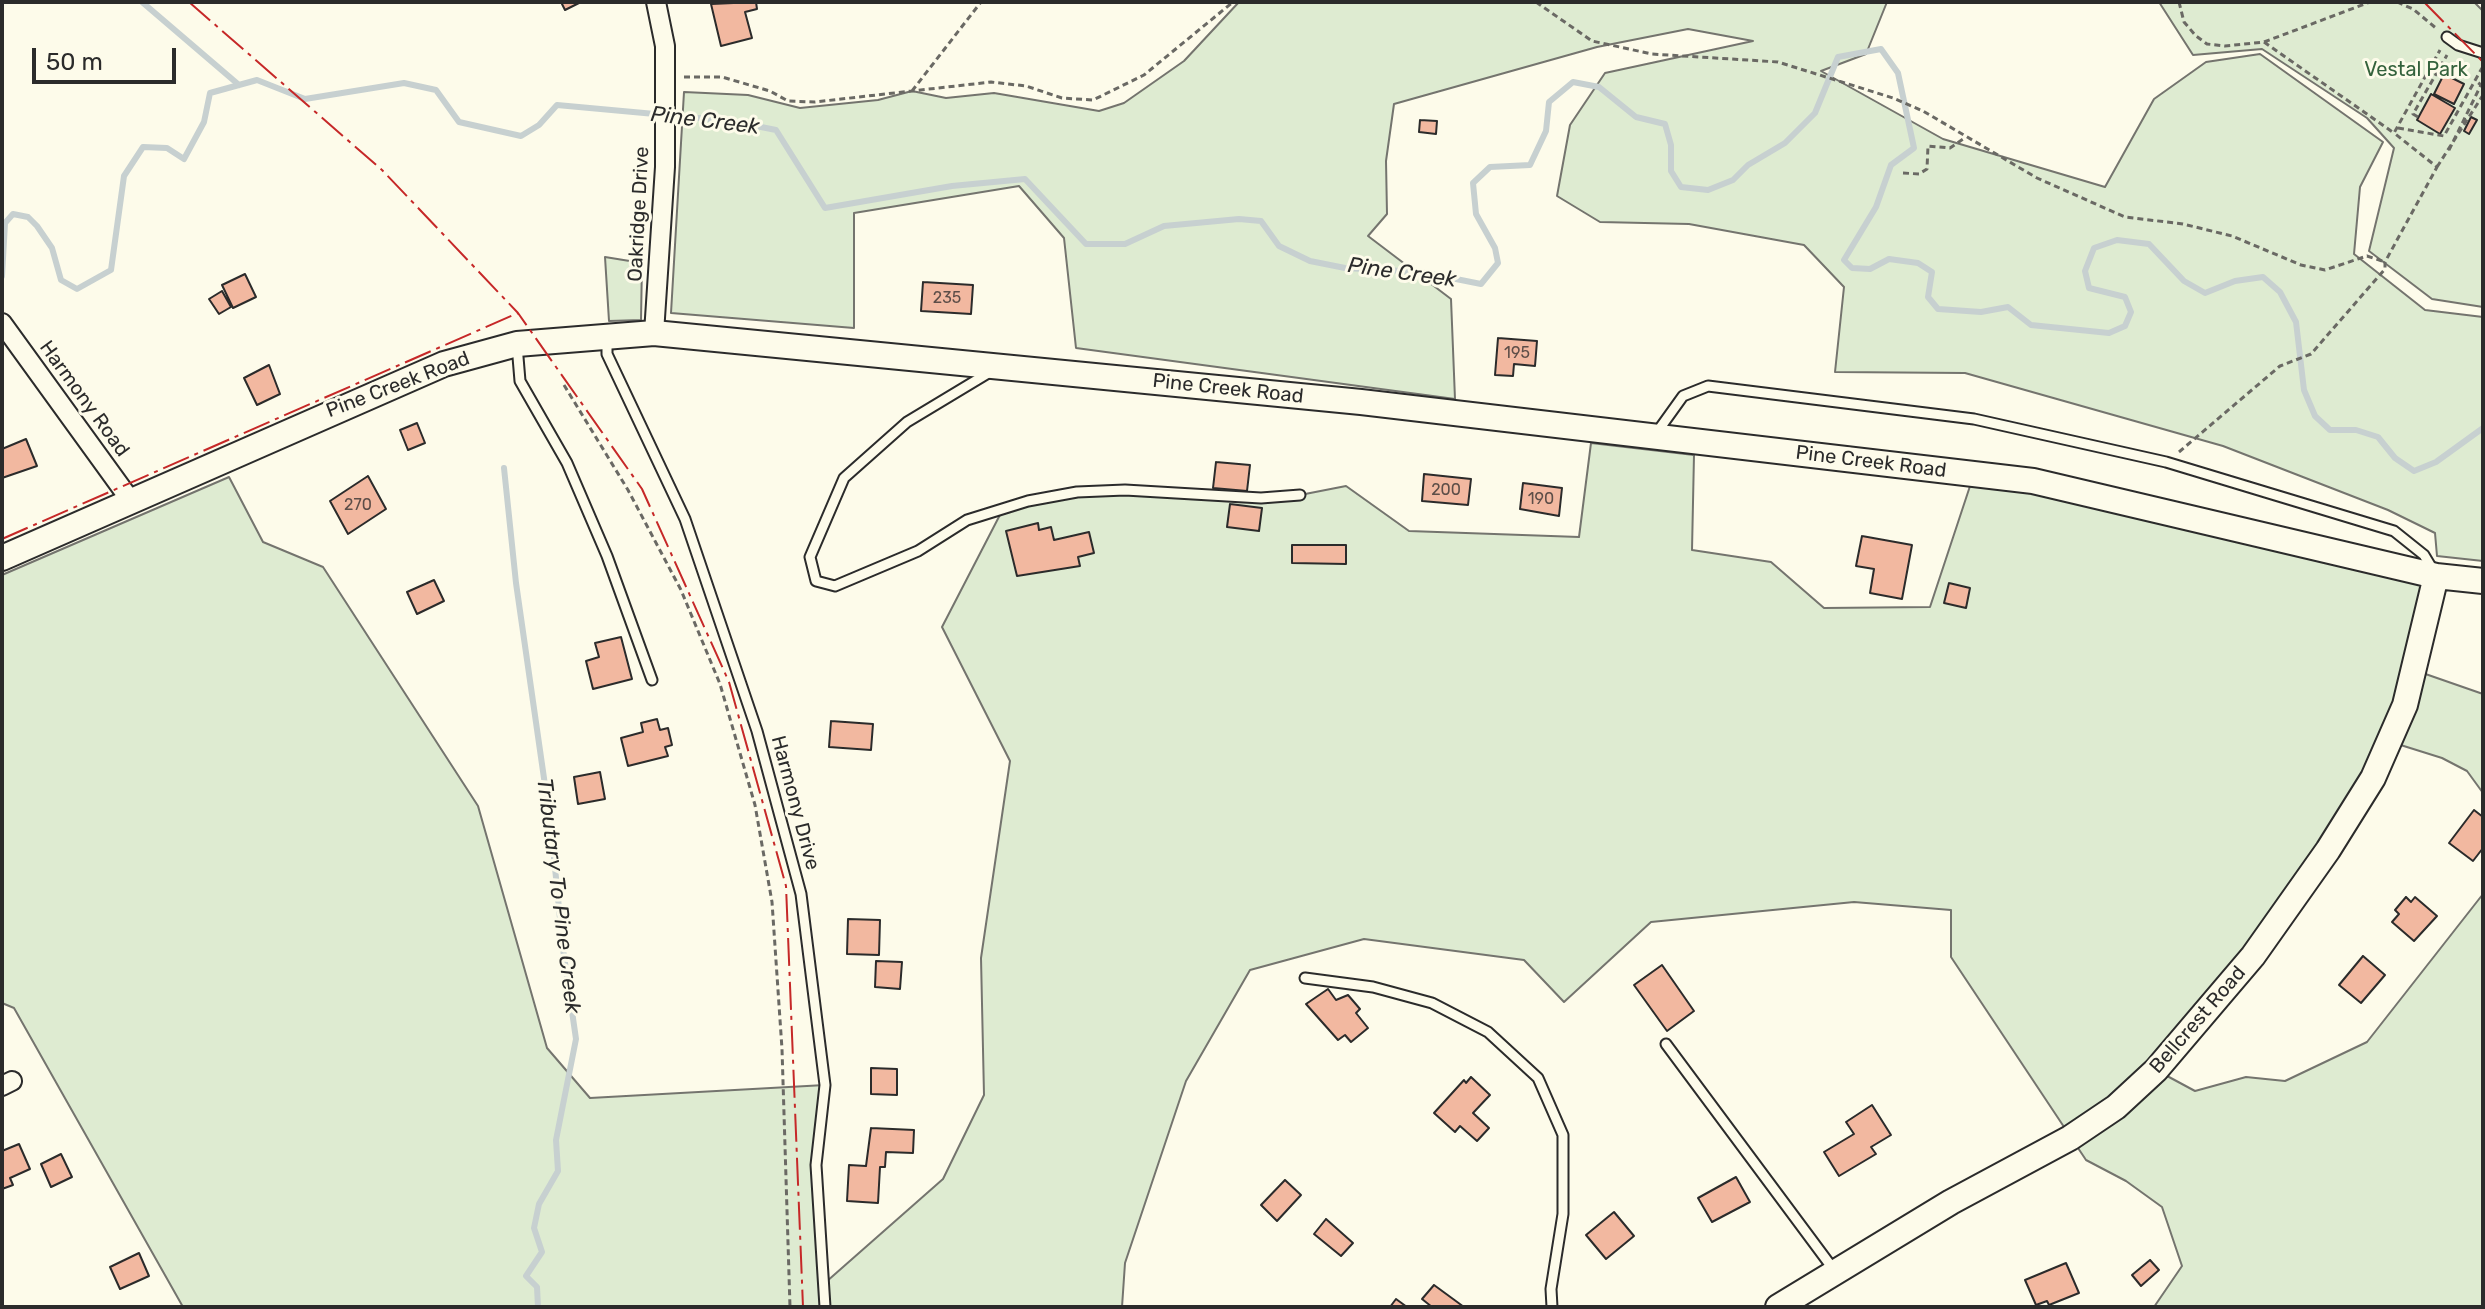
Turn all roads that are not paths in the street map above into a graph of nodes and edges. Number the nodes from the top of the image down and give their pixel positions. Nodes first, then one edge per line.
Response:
1 (656, 2) edge
2 (2447, 37) road end
3 (2483, 53) edge
4 (2, 323) edge
5 (654, 333) junction
6 (607, 335) junction
7 (517, 344) junction
8 (1000, 366) junction
9 (1654, 436) junction
10 (1300, 495) dead end
11 (131, 501) junction
12 (2, 558) edge
13 (2436, 576) junction
14 (2483, 581) edge
15 (652, 680) dead end
16 (1305, 978) dead end
17 (1666, 1044) dead end
18 (1836, 1273) junction
19 (825, 1307) edge
20 (1552, 1307) edge
21 (1778, 1307) edge

1 - 5 street, Oakridge Drive
2 - 3 lane
4 - 11 street, Harmony Road
5 - 6 street, Pine Creek Road
5 - 8 street, Pine Creek Road
6 - 7 street, Pine Creek Road
6 - 19 lane, Harmony Drive
7 - 11 street, Pine Creek Road
7 - 15 lane
8 - 9 street, Pine Creek Road
8 - 10 lane
9 - 13 street, Pine Creek Road
9 - 13 lane
11 - 12 street, Pine Creek Road
13 - 14 street, Pine Creek Road
13 - 18 street, Bellcrest Road
16 - 20 lane
17 - 18 lane
18 - 21 street, Bellcrest Road

